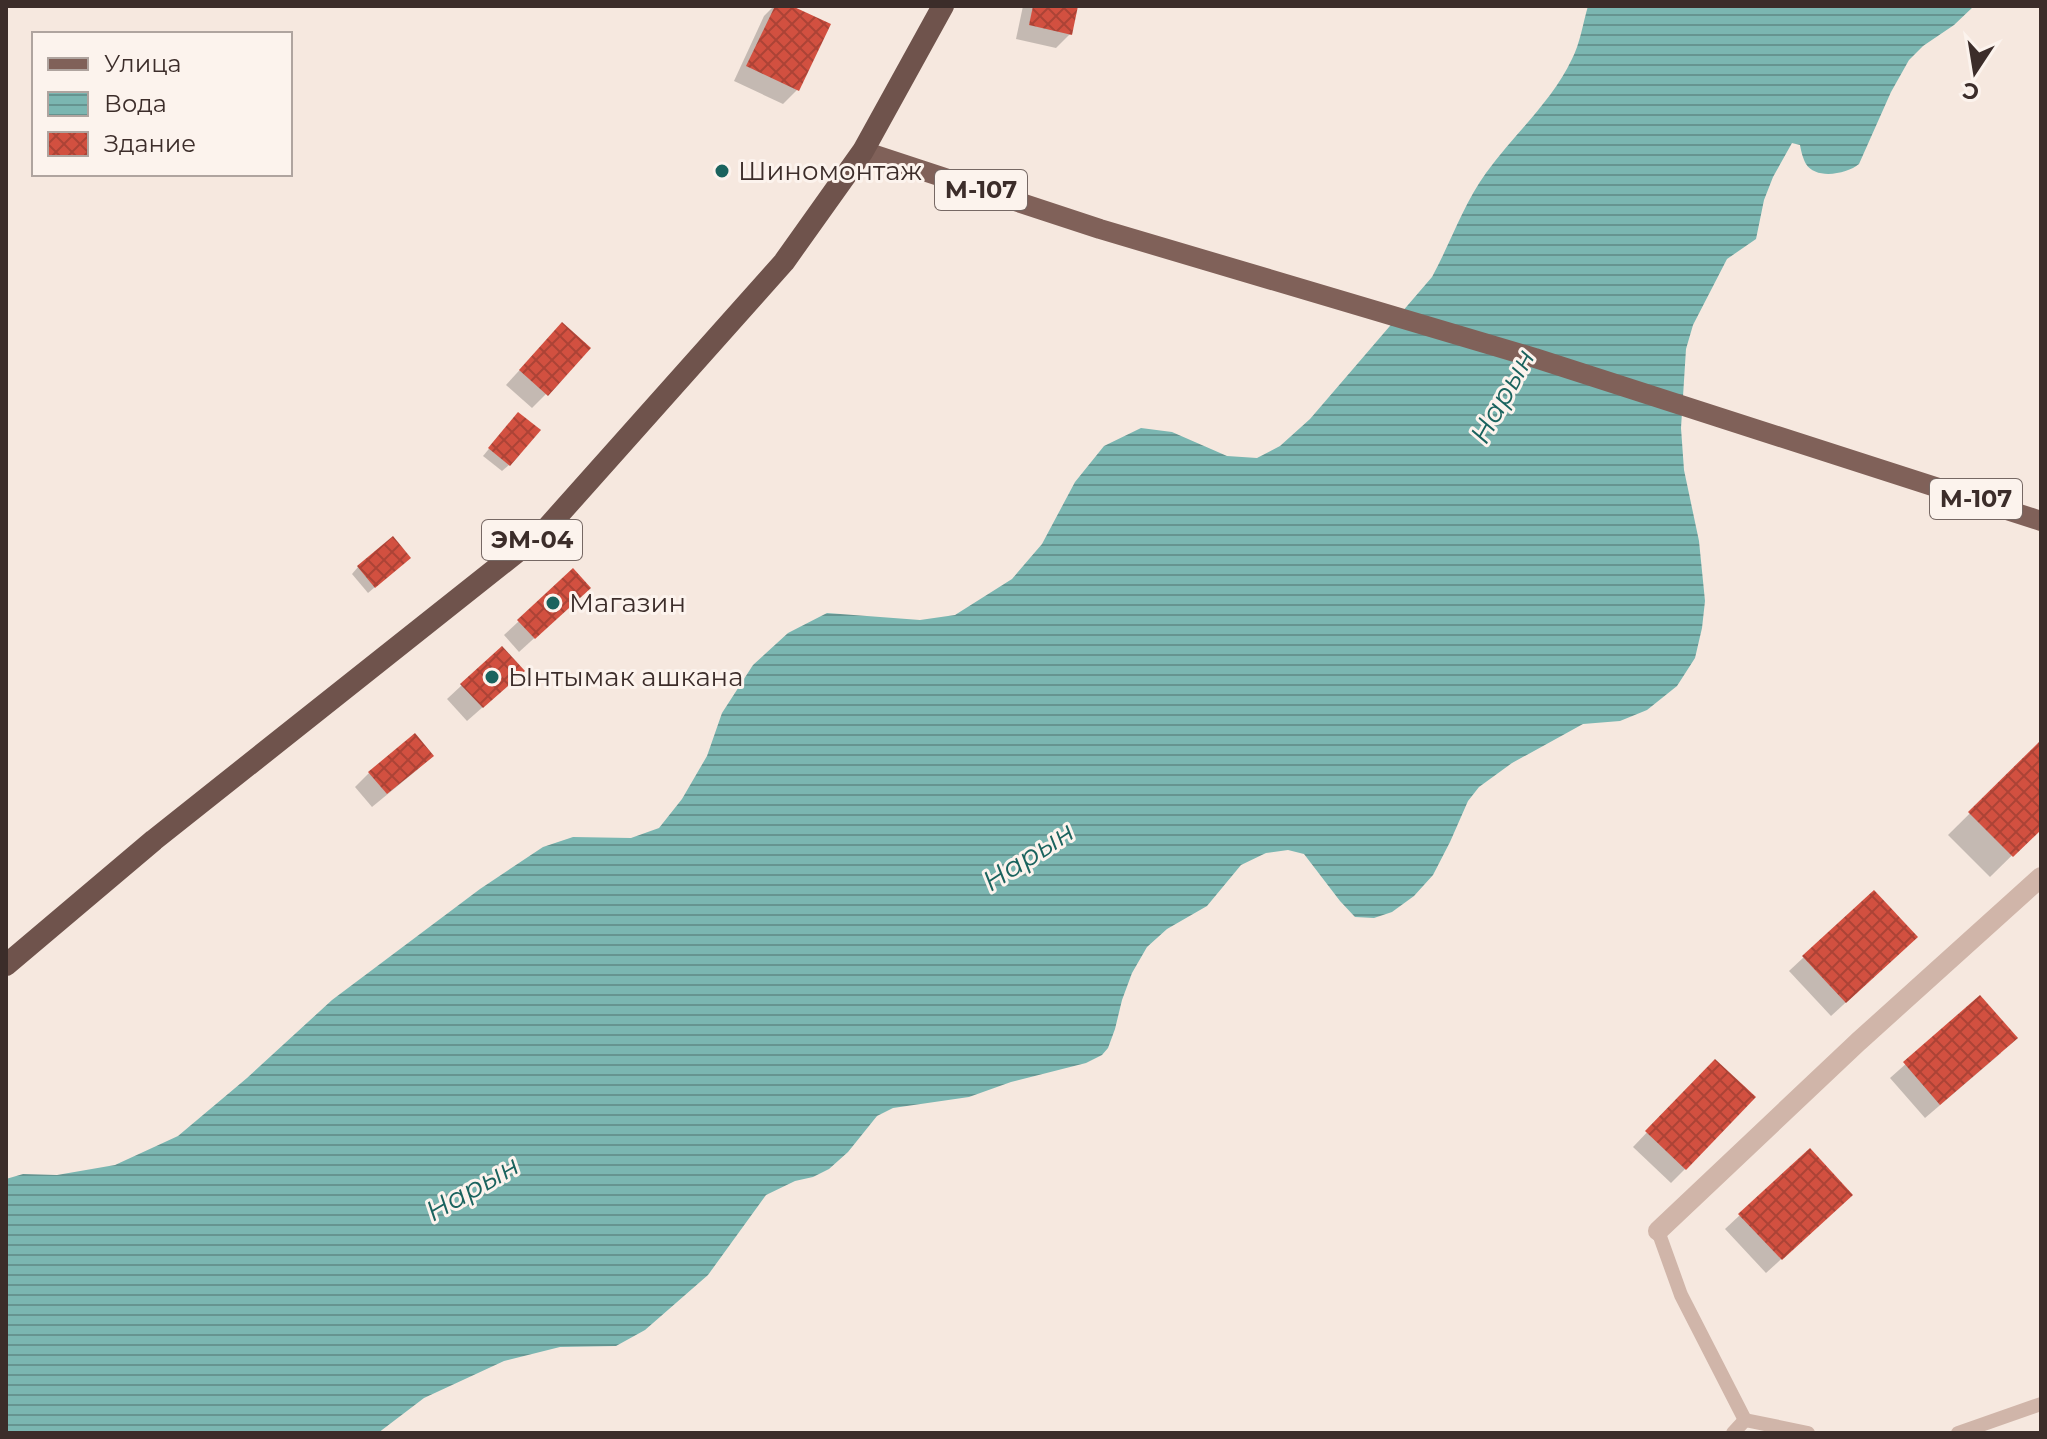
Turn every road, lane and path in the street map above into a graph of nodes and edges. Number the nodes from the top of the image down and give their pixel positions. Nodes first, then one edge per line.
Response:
1 (943, 6) edge
2 (863, 151) junction
3 (2041, 521) edge
4 (2041, 877) edge
5 (6, 965) edge
6 (1658, 1231) joint
7 (2041, 1404) edge
8 (1745, 1420) junction
9 (1733, 1433) edge
10 (1808, 1433) edge
11 (1958, 1433) edge

1 - 2 highway, ЭМ-04
2 - 3 main road, М-107
2 - 5 highway, ЭМ-04
4 - 6 street
6 - 8 lane
7 - 11 lane
8 - 9 lane
8 - 10 lane

